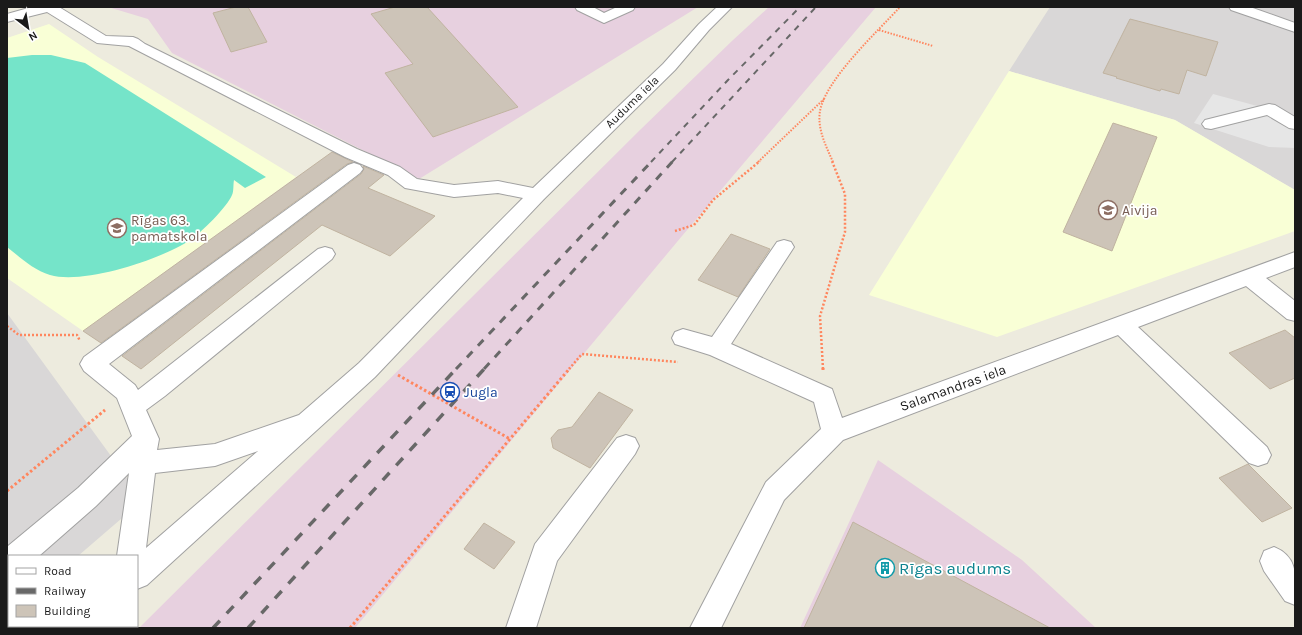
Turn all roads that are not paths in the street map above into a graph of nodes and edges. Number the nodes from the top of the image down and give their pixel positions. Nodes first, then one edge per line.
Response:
1 (48, 7) edge
2 (582, 7) edge
3 (628, 7) edge
4 (725, 7) edge
5 (1236, 7) edge
6 (7, 18) edge
7 (1295, 28) edge
8 (1211, 124) dead end
9 (1295, 124) edge
10 (354, 169) dead end
11 (537, 195) junction
12 (784, 247) dead end
13 (324, 254) dead end
14 (1295, 260) edge
15 (1250, 277) junction
16 (1295, 313) edge
17 (1122, 325) junction
18 (683, 338) dead end
19 (717, 348) junction
20 (130, 399) junction
21 (310, 422) junction
22 (834, 432) junction
23 (626, 446) dead end
24 (145, 451) junction
25 (1258, 455) dead end
26 (19, 555) edge
27 (131, 555) edge
28 (1274, 561) dead end
29 (138, 574) edge
30 (1295, 591) edge
31 (521, 628) edge
32 (705, 628) edge

1 - 6 street
1 - 11 street
2 - 3 street
4 - 11 street, Auduma iela
5 - 7 street
8 - 9 street
10 - 20 street
11 - 21 street, Auduma iela
12 - 19 street
13 - 20 street
14 - 15 street, Salamandras iela
15 - 16 street
15 - 17 street, Salamandras iela
17 - 22 street, Salamandras iela
17 - 25 street
18 - 19 street
19 - 22 street
20 - 24 street
21 - 24 street
21 - 29 street, Auduma iela
22 - 32 street, Salamandras iela
23 - 31 street
24 - 26 street
24 - 27 street
28 - 30 street

